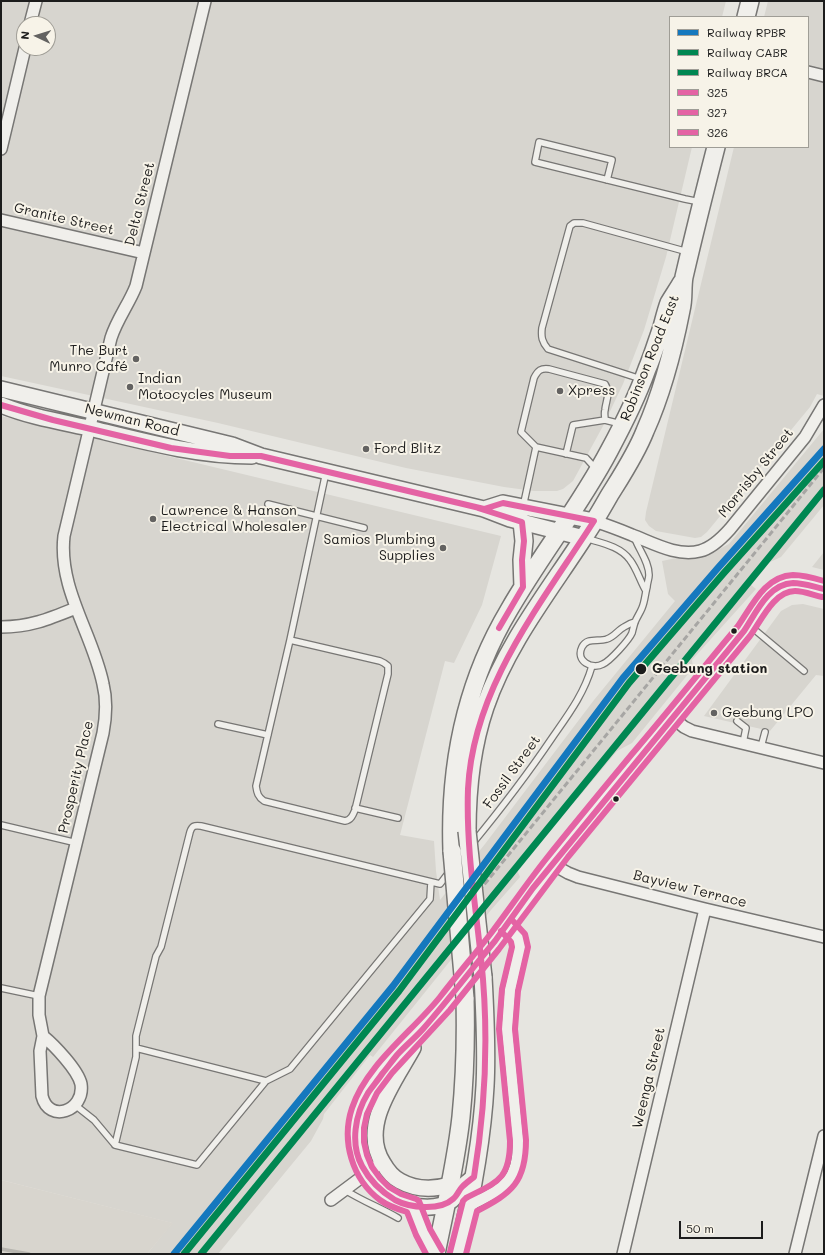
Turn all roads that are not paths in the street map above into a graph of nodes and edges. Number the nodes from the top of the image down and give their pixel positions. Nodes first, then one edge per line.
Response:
1 (36, 1) edge
2 (205, 1) edge
3 (750, 1) edge
4 (32, 16) edge
5 (746, 16) edge
6 (23, 56) edge
7 (809, 72) edge
8 (824, 76) edge
9 (716, 148) edge
10 (1, 149) edge
11 (607, 180) junction
12 (702, 203) junction
13 (1, 220) edge
14 (144, 253) junction
15 (690, 253) junction
16 (684, 279) junction
17 (643, 380) junction
18 (1, 389) edge
19 (1, 405) edge
20 (824, 405) edge
21 (94, 411) junction
22 (605, 420) junction
23 (623, 424) junction
24 (90, 428) junction
25 (536, 447) junction
26 (566, 454) junction
27 (261, 456) junction
28 (598, 471) junction
29 (326, 472) junction
30 (268, 504) dead end
31 (522, 514) junction
32 (316, 516) junction
33 (569, 516) junction
34 (594, 521) junction
35 (364, 528) dead end
36 (559, 531) junction
37 (634, 535) junction
38 (584, 538) junction
39 (702, 551) joint
40 (523, 586) junction
41 (824, 589) edge
42 (646, 591) junction
43 (76, 608) junction
44 (635, 622) junction
45 (749, 625) junction
46 (1, 627) edge
47 (290, 640) junction
48 (592, 666) junction
49 (804, 671) dead end
50 (673, 718) junction
51 (737, 722) dead end
52 (218, 724) dead end
53 (765, 732) dead end
54 (268, 735) junction
55 (742, 743) junction
56 (761, 747) junction
57 (824, 762) edge
58 (355, 808) junction
59 (398, 818) dead end
60 (1, 825) edge
61 (77, 843) junction
62 (458, 855) junction
63 (552, 864) junction
64 (431, 882) junction
65 (705, 909) junction
66 (507, 926) junction
67 (824, 937) edge
68 (1, 988) edge
69 (39, 996) junction
70 (422, 1030) junction
71 (43, 1036) junction
72 (136, 1048) junction
73 (266, 1081) junction
74 (75, 1105) junction
75 (824, 1136) edge
76 (115, 1145) junction
77 (382, 1162) junction
78 (366, 1173) junction
79 (474, 1177) junction
80 (450, 1184) junction
81 (345, 1190) junction
82 (331, 1200) dead end
83 (446, 1203) junction
84 (470, 1205) junction
85 (413, 1206) junction
86 (398, 1218) dead end
87 (435, 1254) edge
88 (458, 1254) edge
89 (623, 1254) edge
90 (795, 1254) edge

1 - 4 street
2 - 14 street, Delta Street
3 - 5 main road
6 - 10 street
7 - 8 street
9 - 12 main road, Robinson Road East
11 - 11 lane
11 - 12 lane
12 - 15 main road, Robinson Road East
13 - 14 street, Granite Street
14 - 21 street, Delta Street
15 - 16 main road, Robinson Road East
15 - 17 lane
16 - 17 main road, Robinson Road East
16 - 34 main road, Robinson Road East
17 - 23 main road, Robinson Road East
18 - 21 main road, Newman Road
19 - 24 main road, Newman Road
20 - 39 street, Morrisby Street
21 - 24 street, Prosperity Place
21 - 27 main road, Newman Road
22 - 23 lane
22 - 25 lane
22 - 26 lane
23 - 28 main road, Robinson Road East
24 - 27 main road, Newman Road
24 - 43 street, Prosperity Place
25 - 26 lane
25 - 31 lane
26 - 28 lane
27 - 29 main road, Newman Road
28 - 33 main road, Robinson Road East
29 - 31 main road, Newman Road
29 - 32 lane
30 - 32 lane
31 - 33 main road, Newman Road
31 - 36 main road, Newman Road
31 - 40 main road
32 - 35 lane
32 - 47 lane
33 - 34 main road, Newman Road
33 - 36 main road, Robinson Road East
34 - 37 street, Newman Road
34 - 38 main road, Robinson Road East
36 - 38 main road, Newman Road
36 - 40 main road, Robinson Road East
37 - 39 street, Newman Road
37 - 42 lane
38 - 42 lane
38 - 79 main road, Robinson Road East, bridge
40 - 62 main road, Robinson Road East
41 - 45 main road
42 - 44 lane
43 - 46 street
43 - 61 street, Prosperity Place
44 - 48 lane
44 - 48 lane
45 - 49 lane
45 - 50 main road
47 - 54 lane
47 - 58 lane
48 - 62 lane, Fossil Street
50 - 55 street
50 - 63 main road
51 - 55 lane
52 - 54 lane
53 - 56 lane
54 - 58 lane
55 - 56 street
56 - 57 street
58 - 59 lane
60 - 61 lane
61 - 69 street, Prosperity Place
62 - 64 lane, Fossil Street
62 - 80 main road, Robinson Road East, bridge
63 - 65 street, Bayview Terrace
63 - 66 main road
64 - 72 lane
64 - 73 lane
65 - 67 street, Bayview Terrace
65 - 89 street, Weenga Street
66 - 70 main road
66 - 84 street
68 - 69 lane
69 - 71 street, Prosperity Place
70 - 77 main road
70 - 78 main road
71 - 74 street
71 - 74 street, Prosperity Place
72 - 73 lane
72 - 76 lane
73 - 76 lane
74 - 76 lane
75 - 90 street
77 - 78 street
77 - 80 main road
78 - 81 street
78 - 85 main road
79 - 83 main road
79 - 84 main road, Robinson Road East
80 - 83 main road, Robinson Road East
81 - 82 street
81 - 86 lane
83 - 85 main road
83 - 87 main road, Robinson Road East
84 - 88 main road, Robinson Road East
85 - 87 main road

